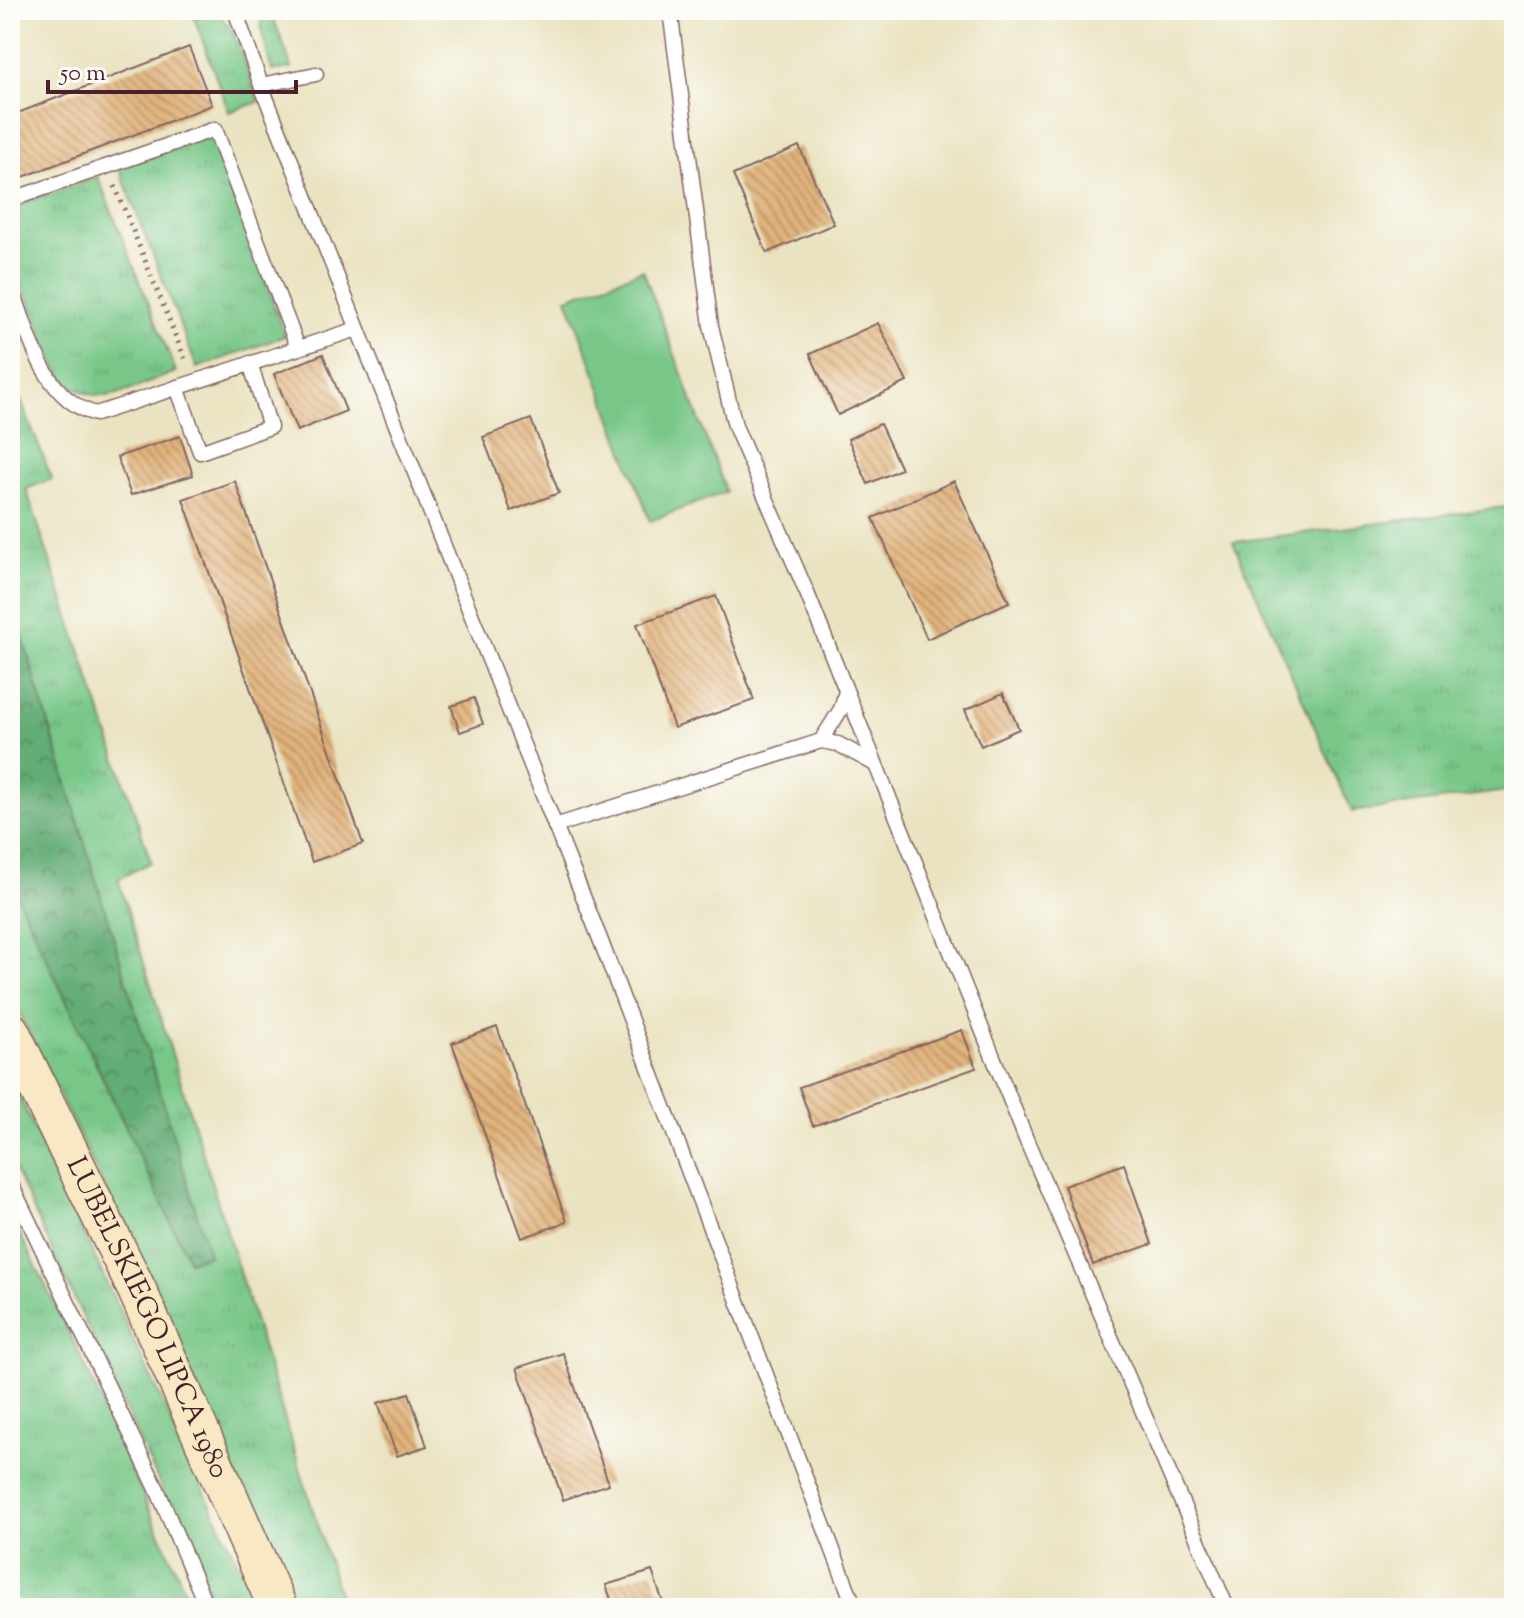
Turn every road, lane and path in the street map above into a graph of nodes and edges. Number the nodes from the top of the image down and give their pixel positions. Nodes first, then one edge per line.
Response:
1 (235, 10) edge
2 (670, 10) edge
3 (316, 74) dead end
4 (261, 85) junction
5 (108, 166) junction
6 (10, 200) edge
7 (10, 283) edge
8 (357, 329) junction
9 (298, 348) junction
10 (250, 363) junction
11 (194, 382) junction
12 (177, 387) junction
13 (846, 691) junction
14 (821, 741) junction
15 (875, 764) junction
16 (555, 826) junction
17 (10, 1031) edge
18 (10, 1182) edge
19 (207, 1608) edge
20 (278, 1608) edge
21 (855, 1608) edge
22 (1227, 1608) edge

1 - 4 lane
2 - 13 lane
3 - 4 lane
4 - 8 lane
5 - 6 lane
5 - 9 lane
5 - 11 path
7 - 12 lane
8 - 9 lane
8 - 16 lane
9 - 10 lane
10 - 11 lane
10 - 12 lane
11 - 12 lane
13 - 14 lane
13 - 15 lane
14 - 15 lane
14 - 16 lane
15 - 22 lane
16 - 21 lane
17 - 20 main road, LUBELSKIEGO LIPCA 1980
18 - 19 lane

